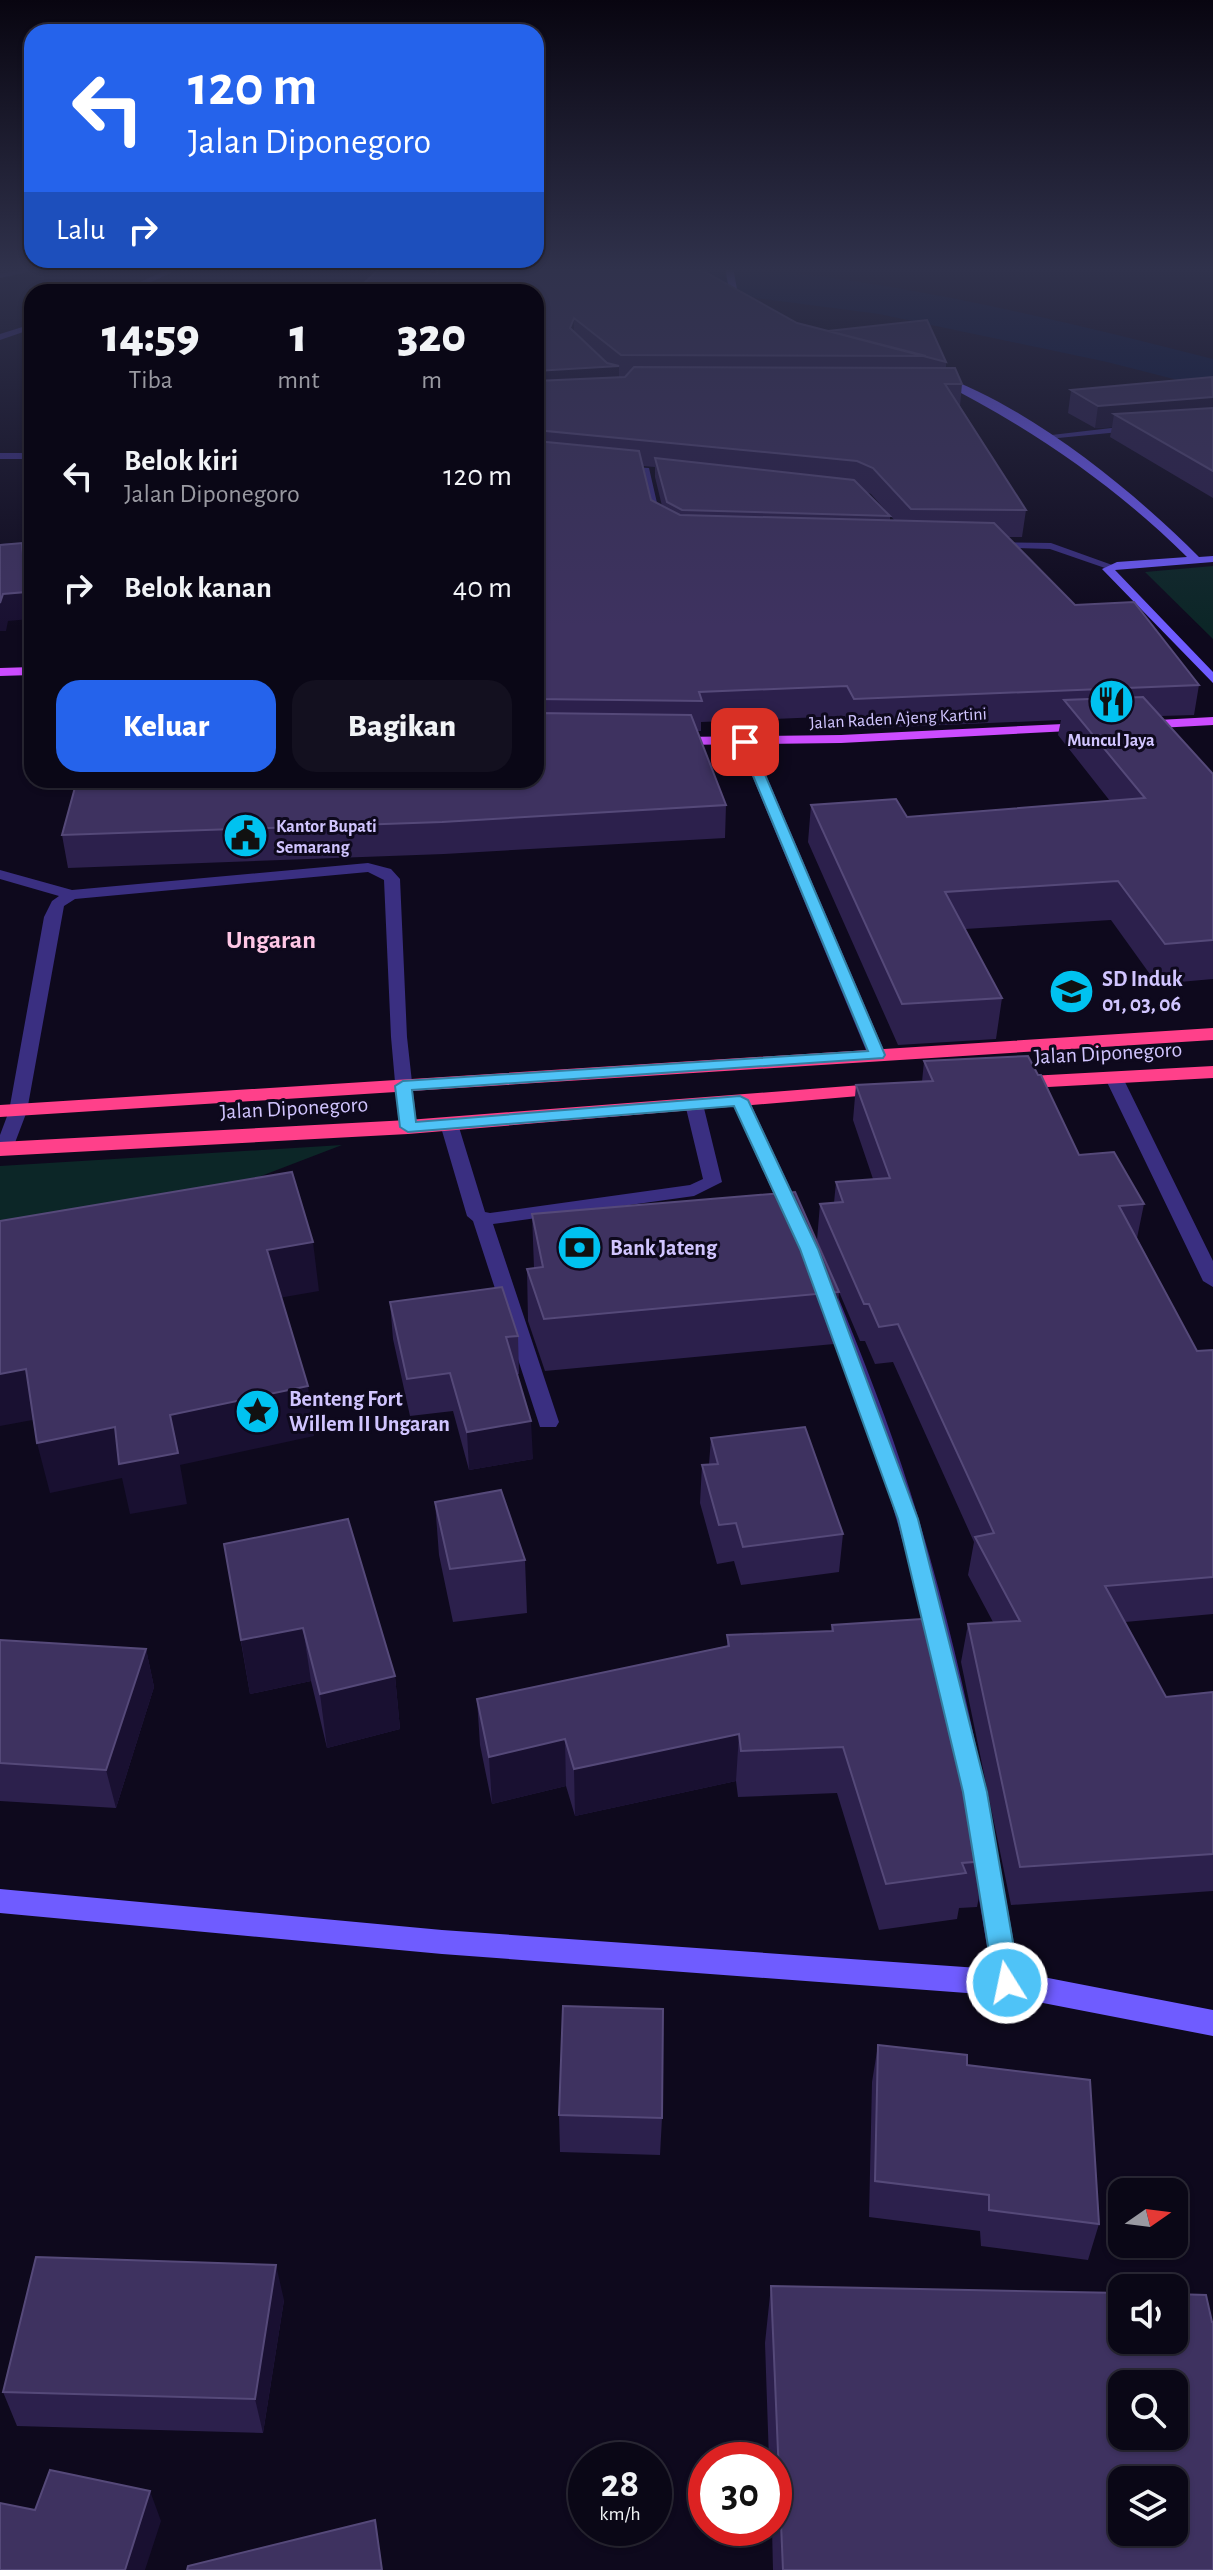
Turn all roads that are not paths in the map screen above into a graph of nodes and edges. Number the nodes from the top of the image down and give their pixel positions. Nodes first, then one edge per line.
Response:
1 (958, 387) edge
2 (1156, 427) edge
3 (1048, 436) junction
4 (0, 456) edge
5 (24, 456) edge
6 (601, 466) edge
7 (645, 470) junction
8 (660, 472) edge
9 (671, 533) edge
10 (979, 545) edge
11 (24, 546) edge
12 (0, 547) edge
13 (1213, 559) edge
14 (1196, 560) junction
15 (1109, 566) junction
16 (24, 671) edge
17 (0, 672) edge
18 (1213, 679) edge
19 (1213, 721) edge
20 (1127, 725) edge
21 (1095, 727) edge
22 (656, 740) edge
23 (745, 742) junction
24 (0, 874) edge
25 (71, 895) junction
26 (1213, 1034) edge
27 (877, 1055) junction
28 (1213, 1072) edge
29 (1114, 1078) junction
30 (987, 1084) edge
31 (403, 1086) junction
32 (907, 1087) edge
33 (740, 1100) junction
34 (694, 1104) junction
35 (9, 1111) edge
36 (449, 1124) junction
37 (408, 1127) junction
38 (2, 1148) edge
39 (482, 1219) junction
40 (803, 1236) edge
41 (820, 1276) edge
42 (1213, 1281) edge
43 (548, 1422) dead end
44 (0, 1901) edge
45 (1007, 1983) junction
46 (1213, 2023) edge

1 - 3 street
2 - 3 street
3 - 14 street
4 - 5 street
6 - 7 street
7 - 8 street
7 - 9 street
10 - 15 street
11 - 12 street
13 - 14 street
14 - 15 street
15 - 18 street
16 - 17 main road
19 - 20 main road
21 - 23 main road, Jalan Raden Ajeng Kartini
22 - 23 main road, Jalan Raden Ajeng Kartini
23 - 27 street
24 - 25 street
25 - 31 street
25 - 35 street
26 - 27 highway, Jalan Diponegoro
27 - 31 highway, Jalan Diponegoro
28 - 29 highway, Jalan Diponegoro
29 - 30 highway, Jalan Diponegoro
29 - 42 street
31 - 35 highway, Jalan Diponegoro
31 - 37 street
32 - 33 highway, Jalan Diponegoro
33 - 34 highway, Jalan Diponegoro
33 - 40 street
34 - 36 highway, Jalan Diponegoro
34 - 39 street
35 - 38 street
36 - 37 highway, Jalan Diponegoro
36 - 39 street
37 - 38 highway, Jalan Diponegoro
39 - 43 street
41 - 45 street
44 - 45 street
45 - 46 street

